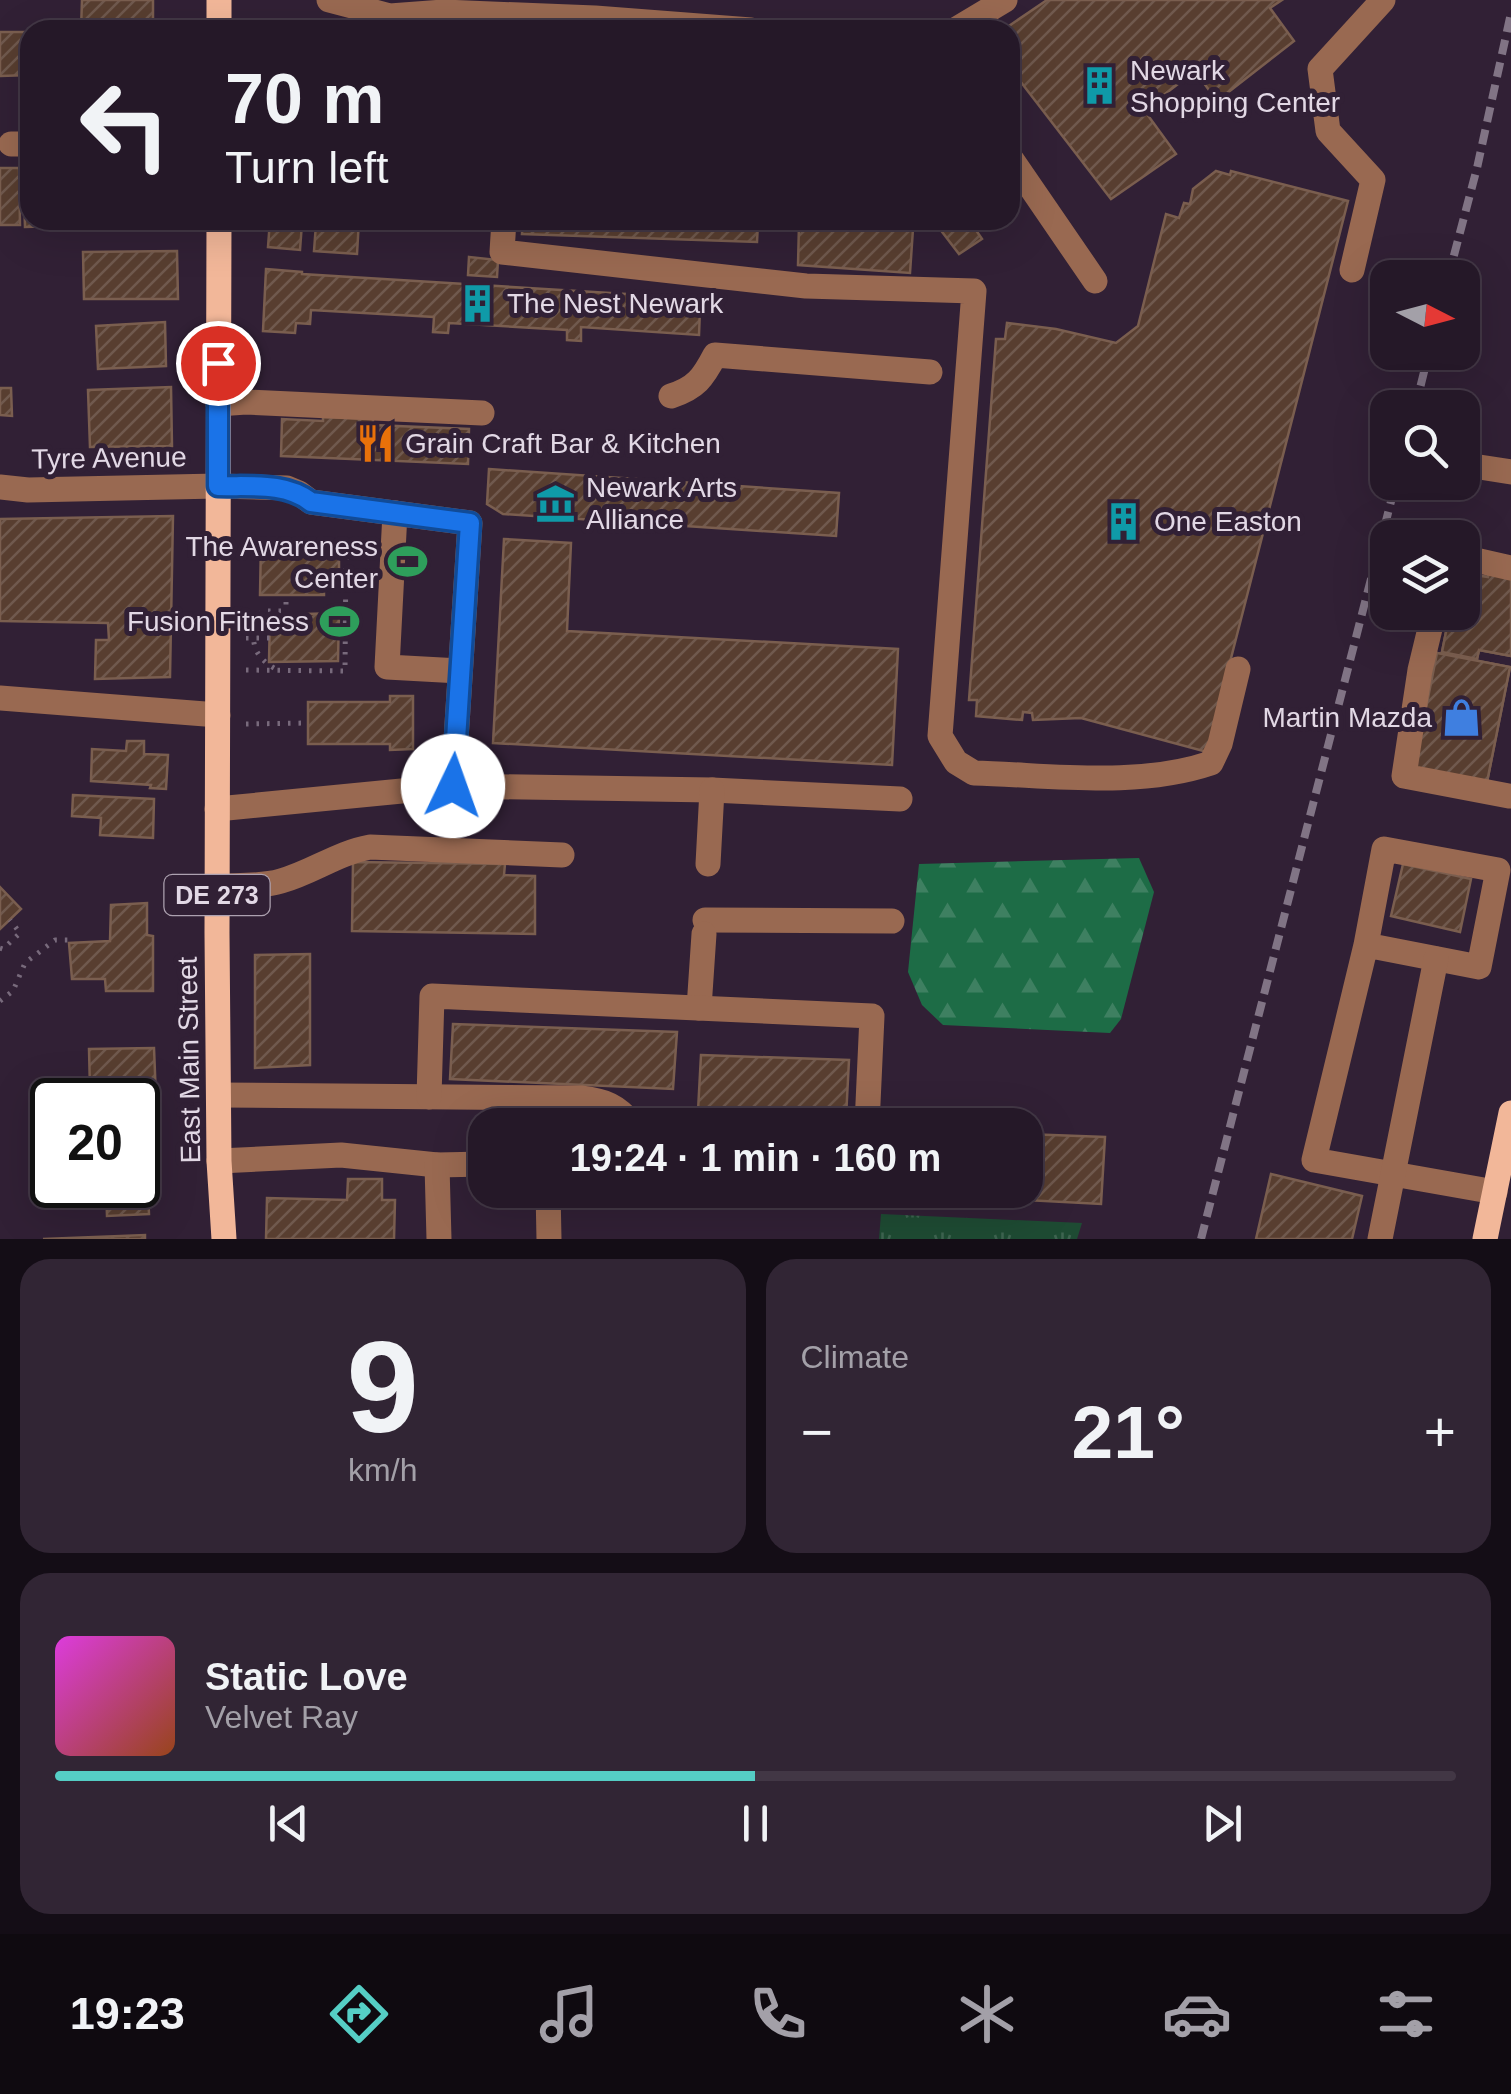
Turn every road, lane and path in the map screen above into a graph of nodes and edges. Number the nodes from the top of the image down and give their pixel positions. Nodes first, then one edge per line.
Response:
1 (329, 0) edge
2 (1006, 0) edge
3 (1383, 0) edge
4 (500, 20) edge
5 (554, 20) edge
6 (621, 20) edge
7 (972, 20) edge
8 (1020, 172) edge
9 (218, 230) edge
10 (503, 230) edge
11 (1352, 270) dead end
12 (1095, 281) dead end
13 (930, 372) dead end
14 (671, 396) dead end
15 (218, 404) junction
16 (482, 414) dead end
17 (1480, 467) edge
18 (1511, 472) edge
19 (218, 486) junction
20 (0, 487) edge
21 (395, 513) junction
22 (346, 548) dead end
23 (1480, 562) edge
24 (1511, 568) edge
25 (286, 595) dead end
26 (1430, 630) edge
27 (246, 638) dead end
28 (255, 638) junction
29 (270, 638) dead end
30 (1238, 669) dead end
31 (246, 670) dead end
32 (278, 670) junction
33 (460, 671) junction
34 (0, 698) edge
35 (218, 714) junction
36 (308, 723) dead end
37 (246, 724) dead end
38 (453, 786) junction
39 (712, 790) junction
40 (1509, 796) edge
41 (900, 799) dead end
42 (217, 809) junction
43 (562, 855) dead end
44 (708, 864) dead end
45 (217, 886) junction
46 (10, 920) dead end
47 (892, 921) dead end
48 (73, 942) dead end
49 (1366, 946) junction
50 (0, 948) edge
51 (1436, 959) junction
52 (0, 1000) edge
53 (699, 1008) junction
54 (219, 1095) junction
55 (428, 1097) junction
56 (615, 1108) edge
57 (868, 1108) edge
58 (1511, 1113) edge
59 (219, 1160) junction
60 (468, 1164) edge
61 (437, 1165) junction
62 (1392, 1174) junction
63 (1495, 1192) junction
64 (548, 1208) edge
65 (224, 1238) edge
66 (214, 1239) edge
67 (440, 1239) edge
68 (549, 1239) edge
69 (1380, 1239) edge
70 (1486, 1239) edge

1 - 4 street
2 - 7 street
3 - 11 street
5 - 6 street
8 - 12 street
9 - 15 main road, East Main Street / DE 273
10 - 30 street
13 - 14 street
15 - 16 street
15 - 19 main road, East Main Street / DE 273
17 - 18 street
19 - 20 street, Tyre Avenue
19 - 21 street, Tyre Avenue
19 - 35 main road, East Main Street / DE 273
21 - 33 street, Tyre Avenue
21 - 33 street
22 - 32 path
23 - 24 street
25 - 28 path
26 - 40 street
27 - 28 path
28 - 29 path
28 - 32 path
31 - 32 path
33 - 38 street
34 - 35 street
35 - 42 main road, East Main Street / DE 273
36 - 37 path
38 - 39 street
38 - 42 street
39 - 41 street
39 - 44 street
42 - 45 main road, East Main Street / DE 273
43 - 45 street
45 - 54 main road, East Main Street / DE 273
46 - 50 path
47 - 53 street
48 - 52 path
49 - 51 street
49 - 51 street
49 - 62 street
51 - 62 street
53 - 55 street
53 - 57 street
54 - 55 street
54 - 59 main road, East Main Street / DE 273
55 - 56 street
58 - 63 main road
59 - 61 street
59 - 65 main road, East Main Street / DE 273
60 - 61 street
61 - 67 street
62 - 63 street
62 - 69 street
63 - 70 main road
64 - 68 street
65 - 66 street

